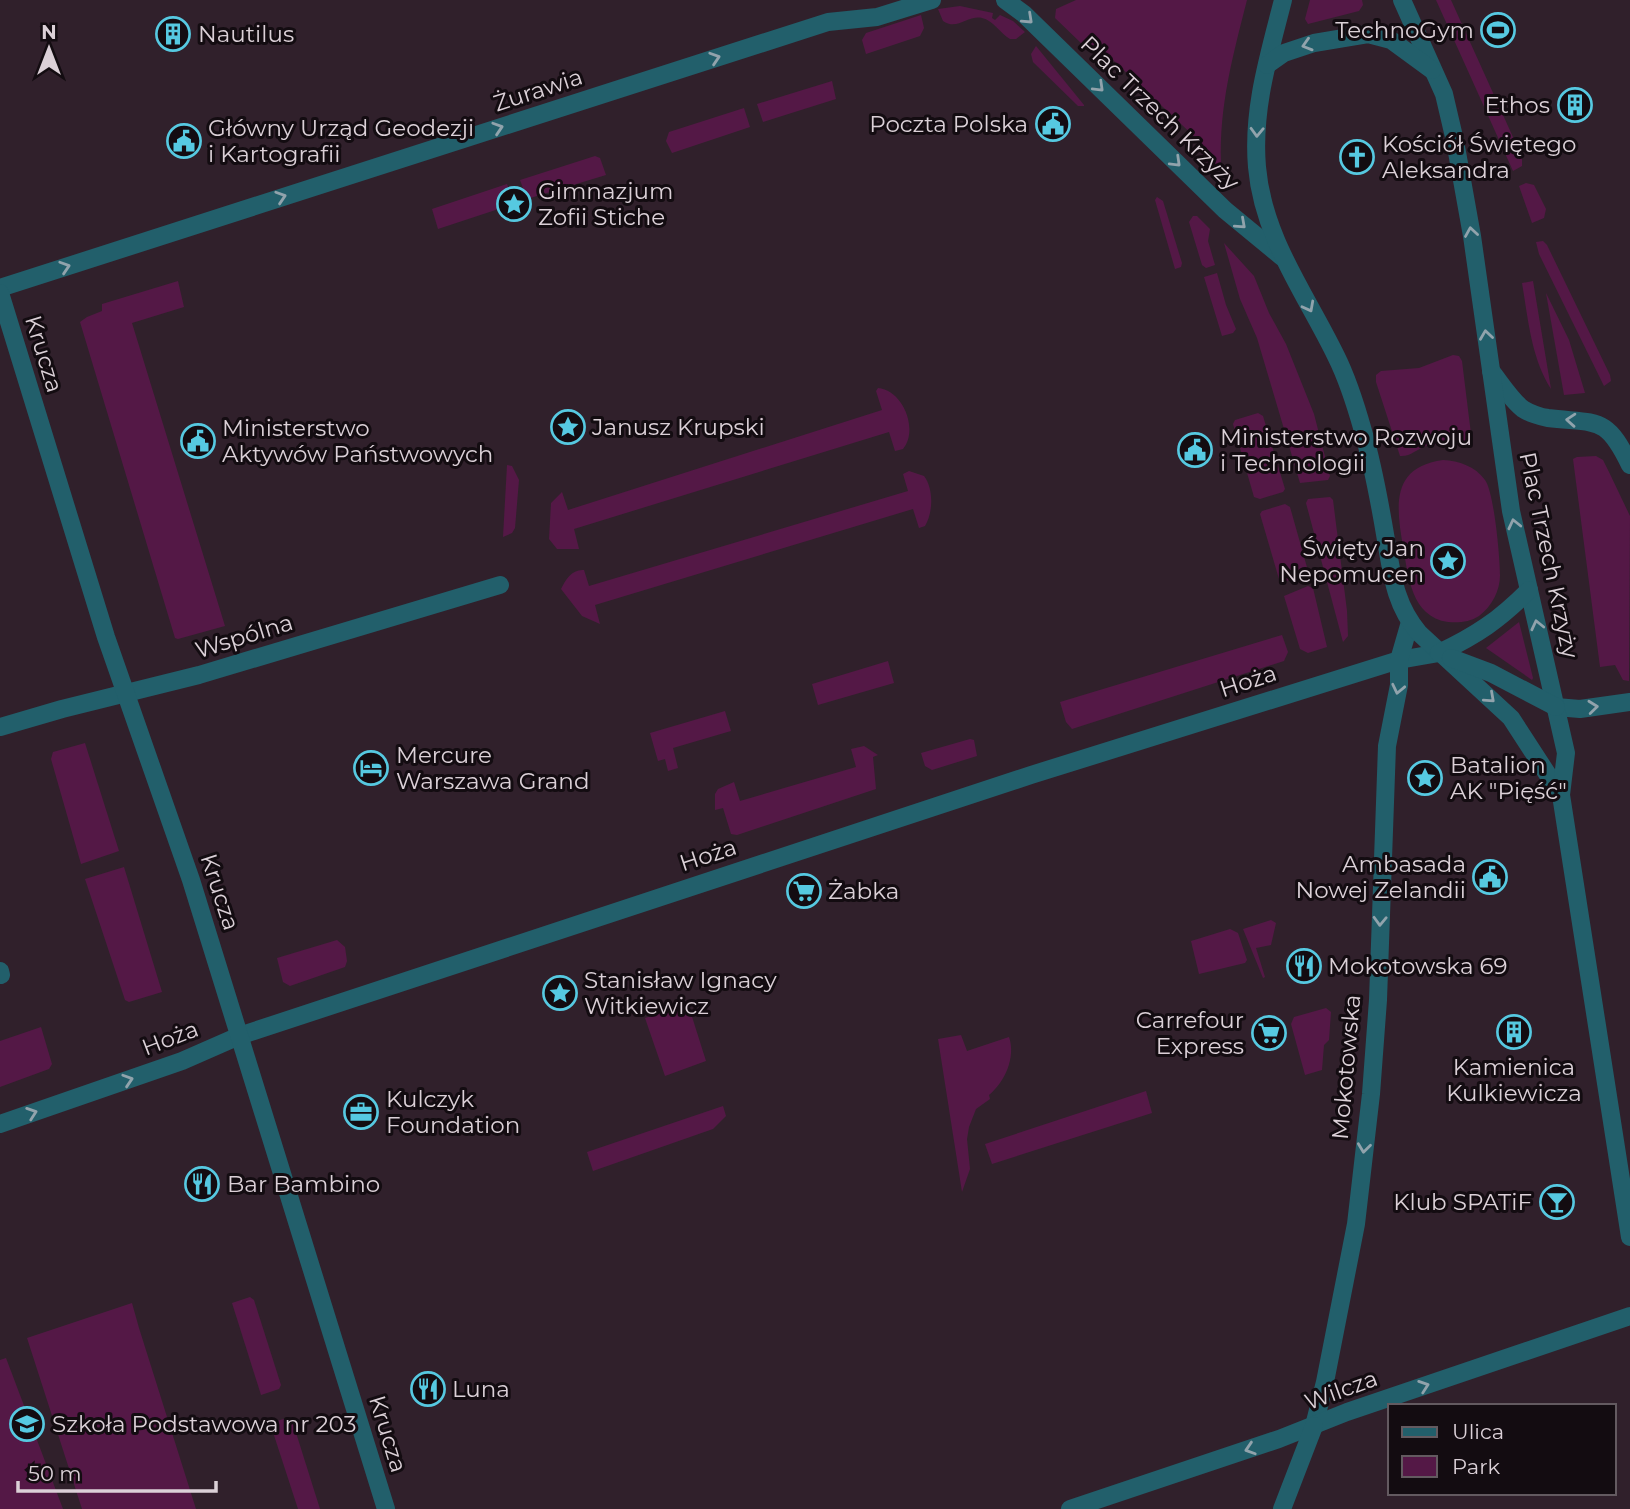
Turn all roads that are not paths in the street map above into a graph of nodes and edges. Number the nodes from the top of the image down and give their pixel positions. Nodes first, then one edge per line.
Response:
1 (932, 0) edge
2 (1005, 0) edge
3 (1283, 0) edge
4 (1402, 0) edge
5 (1267, 65) junction
6 (1436, 73) junction
7 (1283, 258) junction
8 (0, 290) edge
9 (1491, 371) junction
10 (1630, 465) edge
11 (500, 585) dead end
12 (1529, 590) junction
13 (1410, 622) junction
14 (1438, 653) junction
15 (1399, 660) junction
16 (126, 693) junction
17 (1630, 702) edge
18 (1556, 706) junction
19 (0, 727) edge
20 (1561, 795) junction
21 (239, 1036) junction
22 (0, 1124) edge
23 (1630, 1237) edge
24 (1630, 1316) edge
25 (1314, 1426) junction
26 (386, 1509) edge
27 (1070, 1509) edge
28 (1282, 1509) edge

8 -> 1 street, Żurawia
2 -> 7 street, Plac Trzech Krzyży
3 - 5 street, Plac Trzech Krzyży
4 - 6 street, Plac Trzech Krzyży
6 -> 5 street
5 -> 7 street, Plac Trzech Krzyży
9 -> 6 street, Plac Trzech Krzyży
7 -> 13 street, Plac Trzech Krzyży
8 - 16 street, Krucza
10 -> 9 street, Plac Trzech Krzyży
12 -> 9 street, Plac Trzech Krzyży
11 - 16 street, Wspólna
12 - 14 street, Hoża
18 -> 12 street, Plac Trzech Krzyży
13 - 14 street, Plac Trzech Krzyży
13 - 15 street, Mokotowska
14 - 15 street, Hoża
14 - 18 street
14 -> 20 street, Plac Trzech Krzyży
15 - 21 street, Hoża
15 -> 25 street, Mokotowska
16 - 19 street, Wspólna
16 - 21 street, Krucza
18 -> 17 street
18 - 20 street, Plac Trzech Krzyży
20 - 23 street
22 -> 21 street, Hoża
21 - 26 street, Krucza
25 -> 24 street, Wilcza
25 -> 27 street, Wilcza
25 - 28 street, Mokotowska

